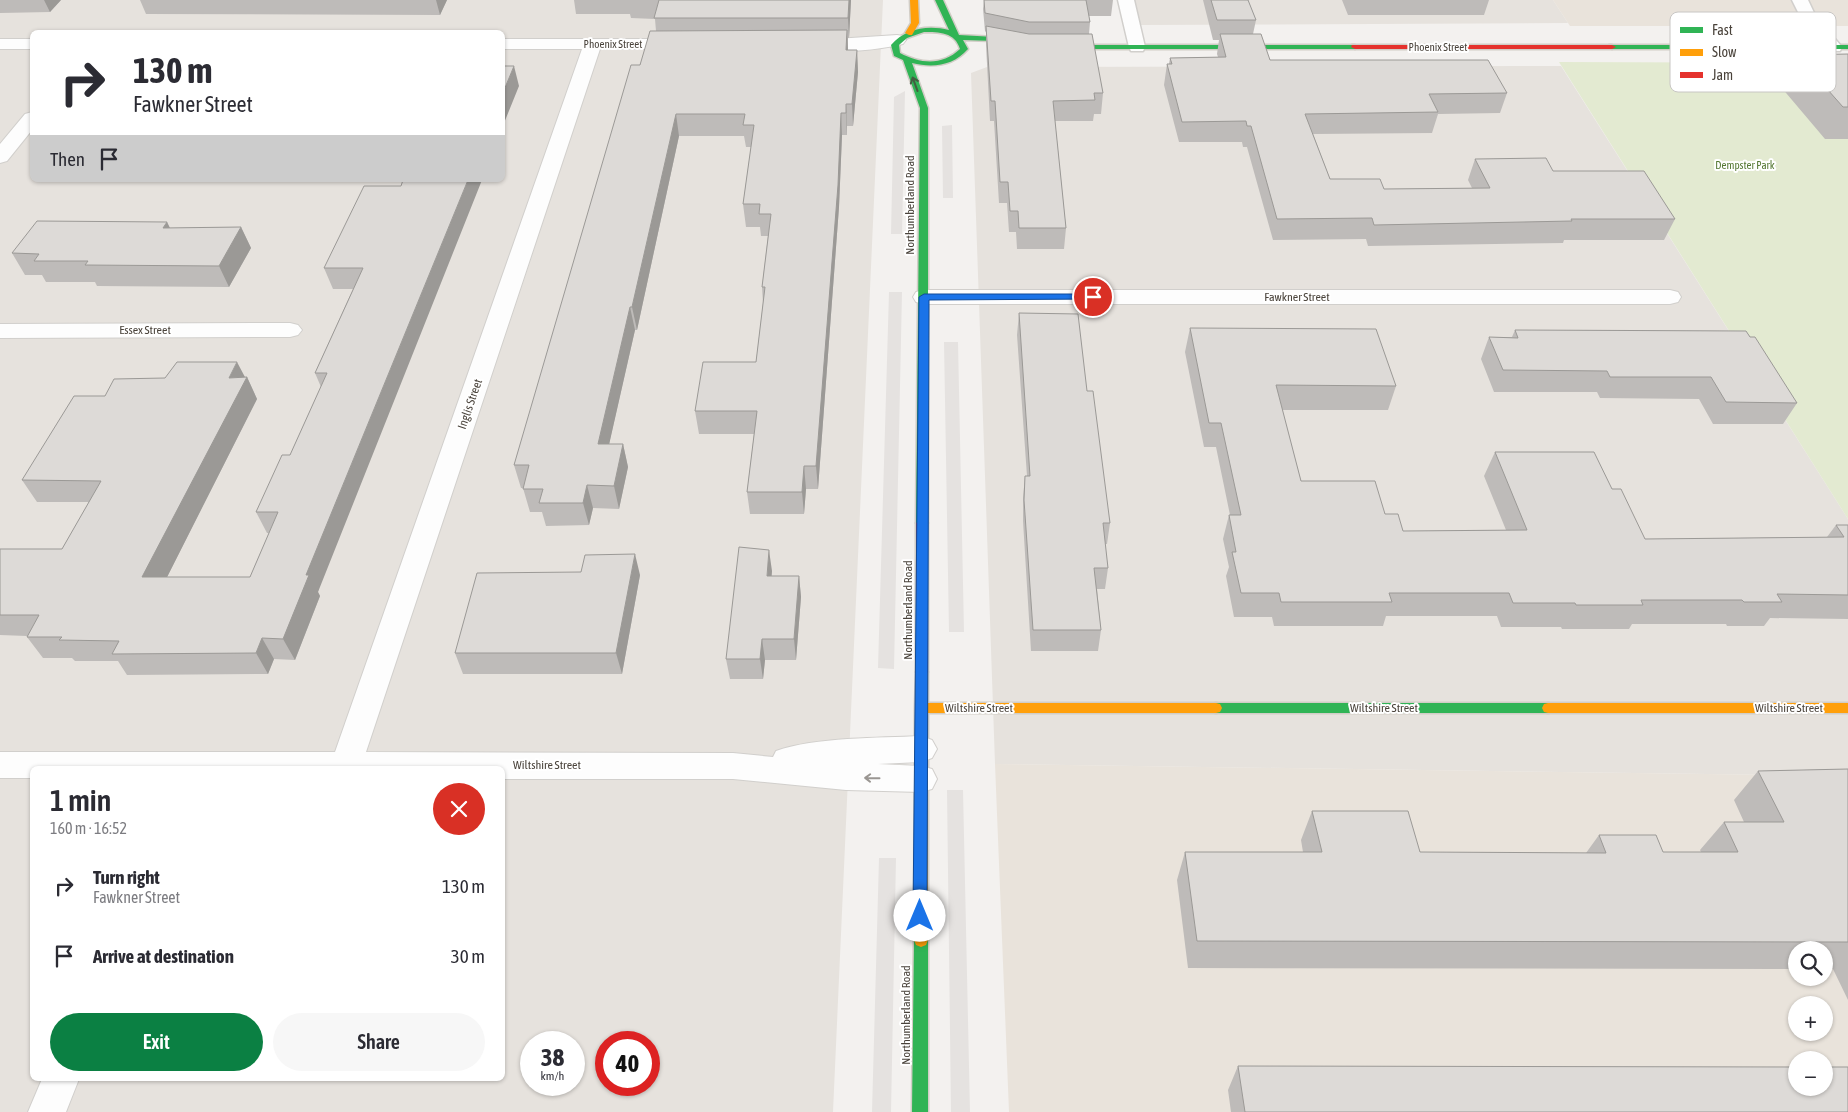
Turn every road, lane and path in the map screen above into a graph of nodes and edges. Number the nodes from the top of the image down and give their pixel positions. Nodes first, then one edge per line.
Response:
1 (914, 0) edge
2 (939, 0) edge
3 (1126, 0) edge
4 (1800, 0) edge
5 (1806, 12) edge
6 (956, 36) junction
7 (0, 44) edge
8 (30, 44) edge
9 (505, 44) edge
10 (592, 44) junction
11 (698, 44) edge
12 (795, 44) edge
13 (902, 46) junction
14 (1028, 47) junction
15 (1136, 47) junction
16 (1670, 47) edge
17 (1003, 53) edge
18 (976, 56) dead end
19 (955, 59) junction
20 (949, 72) dead end
21 (934, 93) dead end
22 (924, 108) junction
23 (30, 120) edge
24 (0, 157) edge
25 (924, 297) junction
26 (1670, 297) dead end
27 (290, 330) dead end
28 (0, 331) edge
29 (921, 708) junction
30 (1848, 708) edge
31 (921, 764) junction
32 (0, 765) edge
33 (346, 765) junction
34 (98, 766) edge
35 (272, 766) edge
36 (60, 1081) edge
37 (47, 1112) edge
38 (920, 1112) edge

1 - 13 street
2 - 6 street
3 - 15 lane
4 - 5 lane
6 - 13 street, Phoenix Street
6 - 14 street, Phoenix Street
6 - 19 street
7 - 8 street
9 - 10 street, Phoenix Street
10 - 11 street, Phoenix Street
10 - 33 street, Inglis Street
12 - 13 street
13 - 19 street
22 -> 13 street, Northumberland Road
14 - 15 street, Phoenix Street
14 - 17 street, Phoenix Street
15 - 16 street, Phoenix Street
18 - 19 street
19 - 20 street
21 - 22 street
22 - 25 street, Northumberland Road
23 - 24 street
25 - 26 street, Fawkner Street
25 - 29 street, Northumberland Road
27 - 28 street, Essex Street
29 - 30 street, Wiltshire Street
29 - 31 street, Northumberland Road
31 - 33 street, Wiltshire Street
31 - 38 street, Northumberland Road
32 - 34 street, Wiltshire Street
33 - 35 street, Wiltshire Street
36 - 37 street

